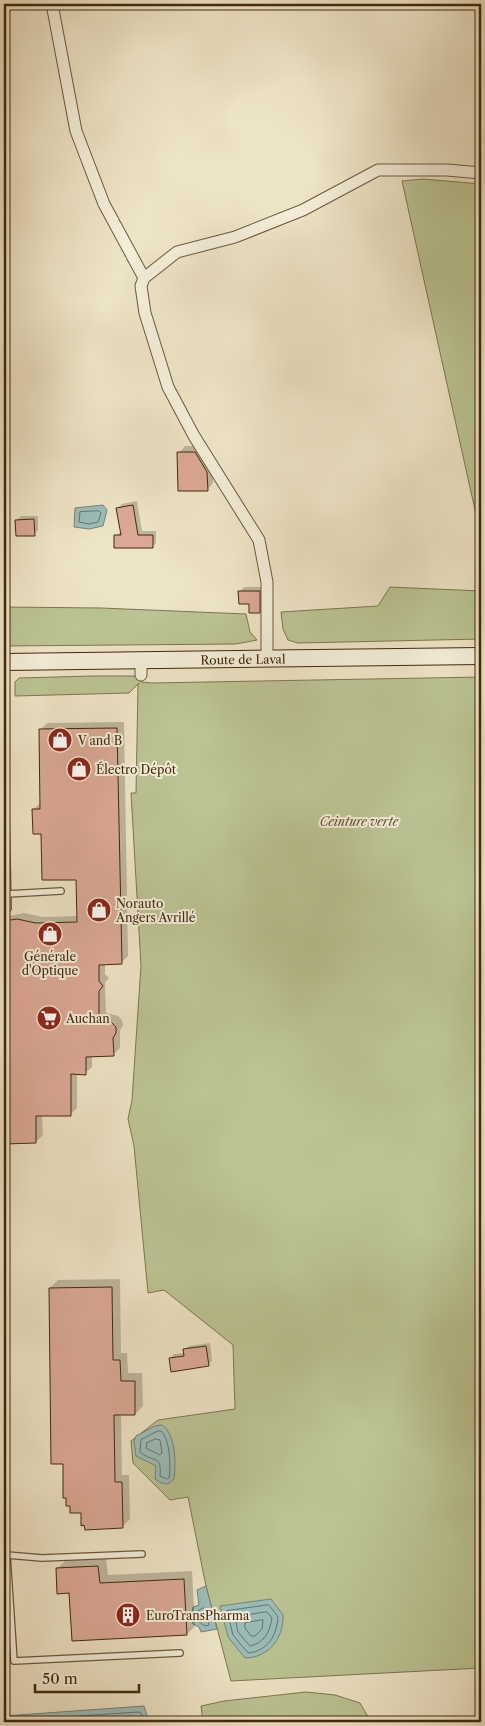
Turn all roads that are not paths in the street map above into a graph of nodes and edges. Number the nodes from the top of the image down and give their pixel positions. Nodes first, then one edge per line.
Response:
1 (52, 4) edge
2 (481, 173) edge
3 (144, 278) junction
4 (481, 656) edge
5 (267, 659) junction
6 (4, 662) edge
7 (4, 733) edge
8 (61, 890) dead end
9 (7, 894) junction
10 (4, 908) edge
11 (5, 1553) edge
12 (142, 1554) dead end
13 (180, 1653) dead end

1 - 3 street
2 - 3 street
3 - 5 street
4 - 5 main road, Route de Laval
5 - 6 main road, Route de Laval
7 - 9 lane
8 - 9 lane
9 - 10 lane
11 - 12 lane
11 - 13 lane

